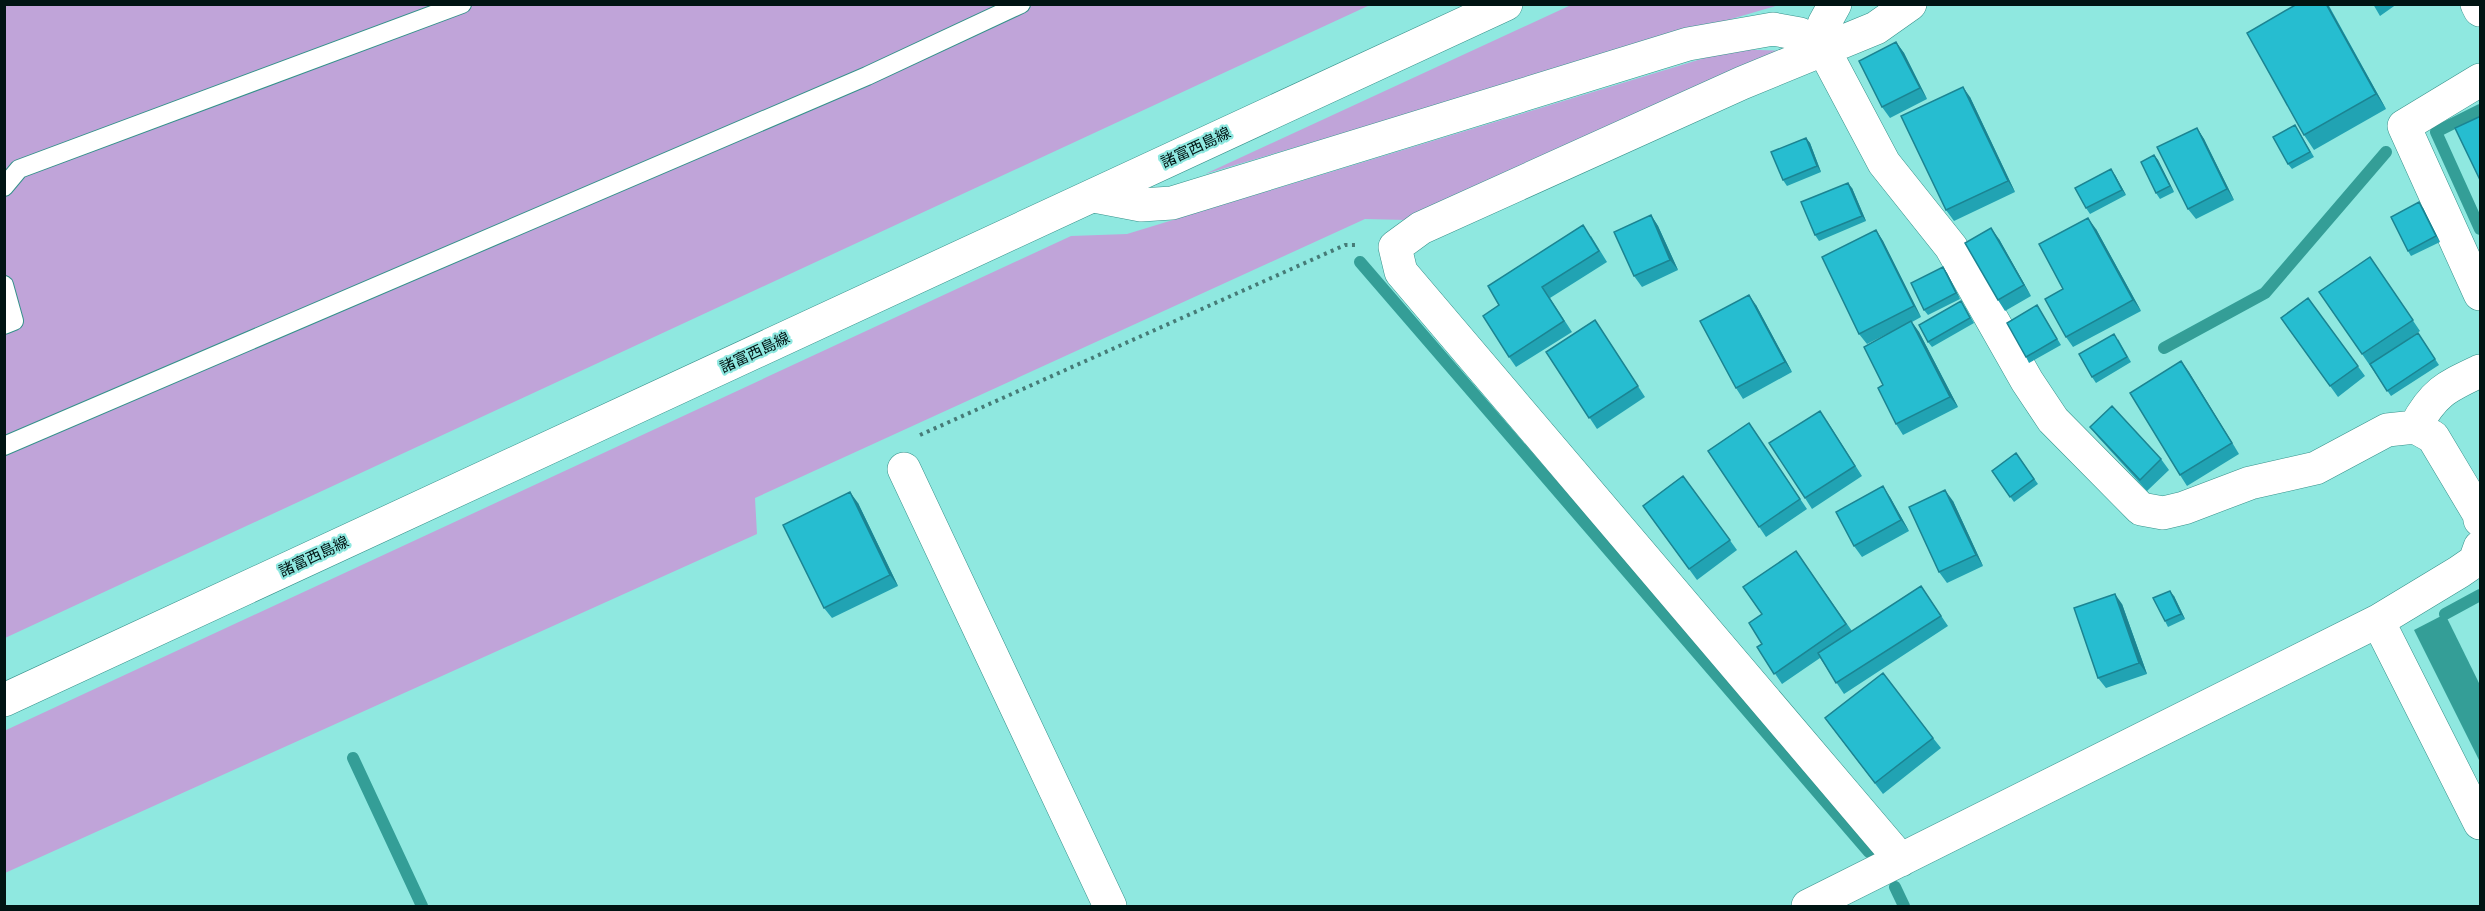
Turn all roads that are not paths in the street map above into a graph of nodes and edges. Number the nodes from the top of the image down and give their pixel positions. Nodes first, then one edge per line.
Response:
1 (462, 4) edge
2 (1021, 4) edge
3 (1506, 4) edge
4 (1835, 4) edge
5 (1910, 4) edge
6 (2477, 4) edge
7 (2481, 10) edge
8 (1824, 50) junction
9 (2481, 80) edge
10 (4, 187) edge
11 (1094, 196) junction
12 (4, 285) edge
13 (2481, 294) edge
14 (4, 325) edge
15 (2481, 371) edge
16 (2415, 427) junction
17 (4, 446) edge
18 (903, 469) road end
19 (2481, 520) edge
20 (2481, 547) edge
21 (2378, 621) junction
22 (4, 700) edge
23 (2481, 823) edge
24 (1901, 860) junction
25 (1110, 906) edge
26 (1808, 906) edge

1 - 10 lane
2 - 17 lane
3 - 11 street, 諸富西島線
4 - 8 street
5 - 8 street
6 - 7 street
8 - 11 street
8 - 16 street
8 - 24 street
9 - 13 street
11 - 22 street, 諸富西島線
12 - 14 lane
15 - 16 street
16 - 19 street
18 - 25 street
20 - 21 street
21 - 23 street
21 - 24 street
24 - 26 street

